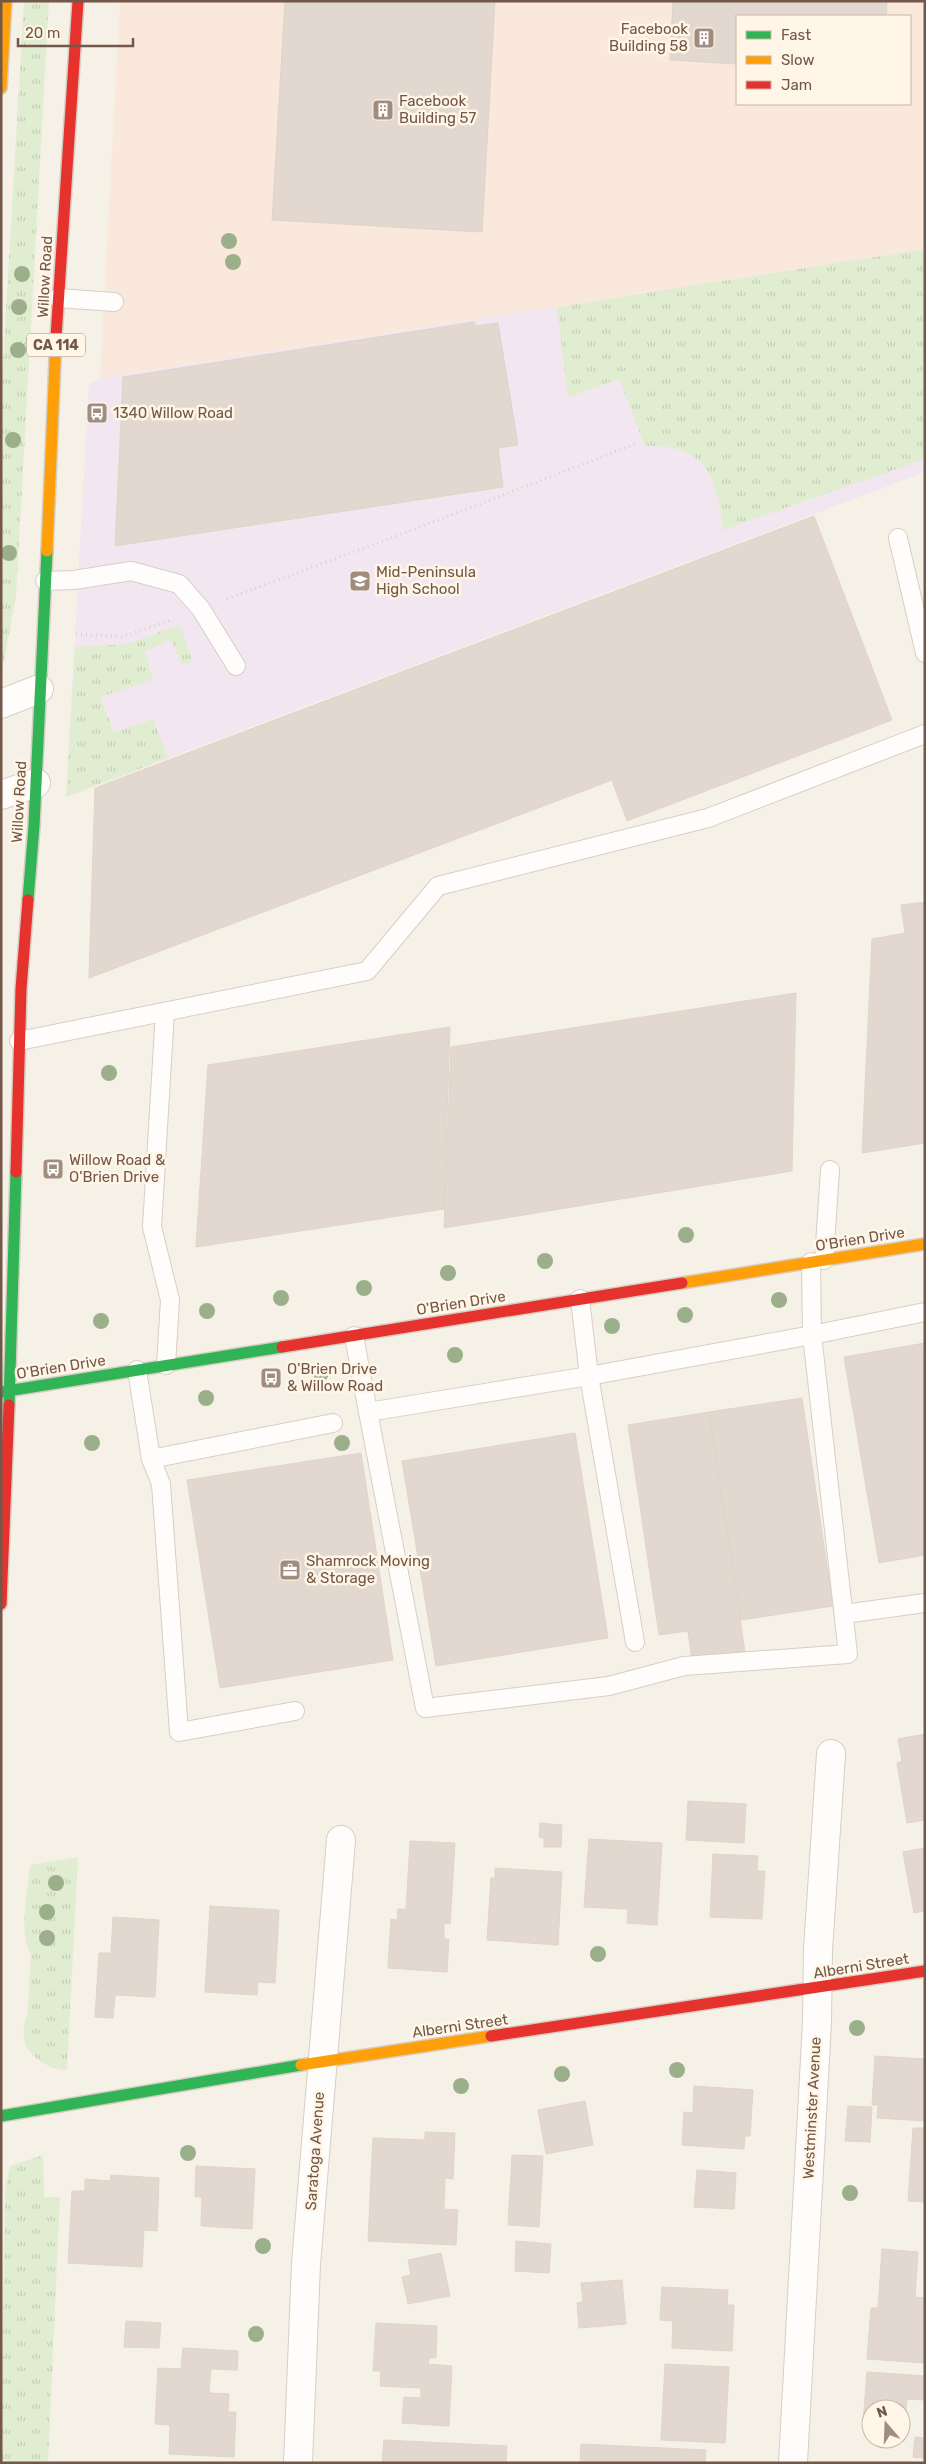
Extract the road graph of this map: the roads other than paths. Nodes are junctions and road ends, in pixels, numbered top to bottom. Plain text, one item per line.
1 (6, 1) edge
2 (78, 1) edge
3 (1, 88) edge
4 (58, 298) junction
5 (114, 302) dead end
6 (898, 538) dead end
7 (45, 581) junction
8 (925, 653) edge
9 (236, 666) dead end
10 (39, 689) junction
11 (1, 704) edge
12 (925, 734) edge
13 (36, 783) junction
14 (1, 795) edge
15 (165, 1012) junction
16 (19, 1041) junction
17 (830, 1170) dead end
18 (925, 1244) edge
19 (818, 1261) junction
20 (580, 1299) junction
21 (925, 1312) edge
22 (812, 1335) junction
23 (354, 1336) junction
24 (166, 1365) junction
25 (137, 1370) junction
26 (589, 1376) junction
27 (5, 1391) edge
28 (368, 1412) junction
29 (333, 1423) dead end
30 (151, 1459) junction
31 (925, 1603) edge
32 (1, 1604) edge
33 (844, 1614) junction
34 (635, 1642) dead end
35 (295, 1711) dead end
36 (831, 1754) dead end
37 (341, 1840) dead end
38 (925, 1971) edge
39 (816, 1989) junction
40 (321, 2062) junction
41 (1, 2116) edge
42 (298, 2463) edge
43 (793, 2463) edge

1 - 3 street
2 - 4 street, Willow Road / CA 114
4 - 5 lane
4 - 7 street, Willow Road / CA 114
6 - 8 lane
7 - 9 lane
7 - 10 street, Willow Road / CA 114
10 - 11 street
10 - 13 street, Willow Road / CA 114
12 - 15 lane
13 - 14 street
13 - 16 street, Willow Road / CA 114
15 - 16 lane
15 - 24 lane
16 - 27 street, Willow Road / CA 114
17 - 19 lane
18 - 19 street, O'Brien Drive
19 - 20 street, O'Brien Drive
19 - 22 lane
20 - 23 street, O'Brien Drive
20 - 26 lane
21 - 22 lane
22 - 26 lane
22 - 33 lane
23 - 24 street, O'Brien Drive
23 - 28 lane
24 - 25 street, O'Brien Drive
25 - 27 street, O'Brien Drive
25 - 30 lane
26 - 28 lane
26 - 34 lane
27 - 32 street, Willow Road / CA 114
28 - 33 lane
29 - 30 lane
30 - 35 lane
31 - 33 lane
36 - 39 street, Westminster Avenue
37 - 40 street, Saratoga Avenue
38 - 39 street, Alberni Street
39 - 40 street, Alberni Street
39 - 43 street, Westminster Avenue
40 - 41 street, Alberni Street
40 - 42 street, Saratoga Avenue

